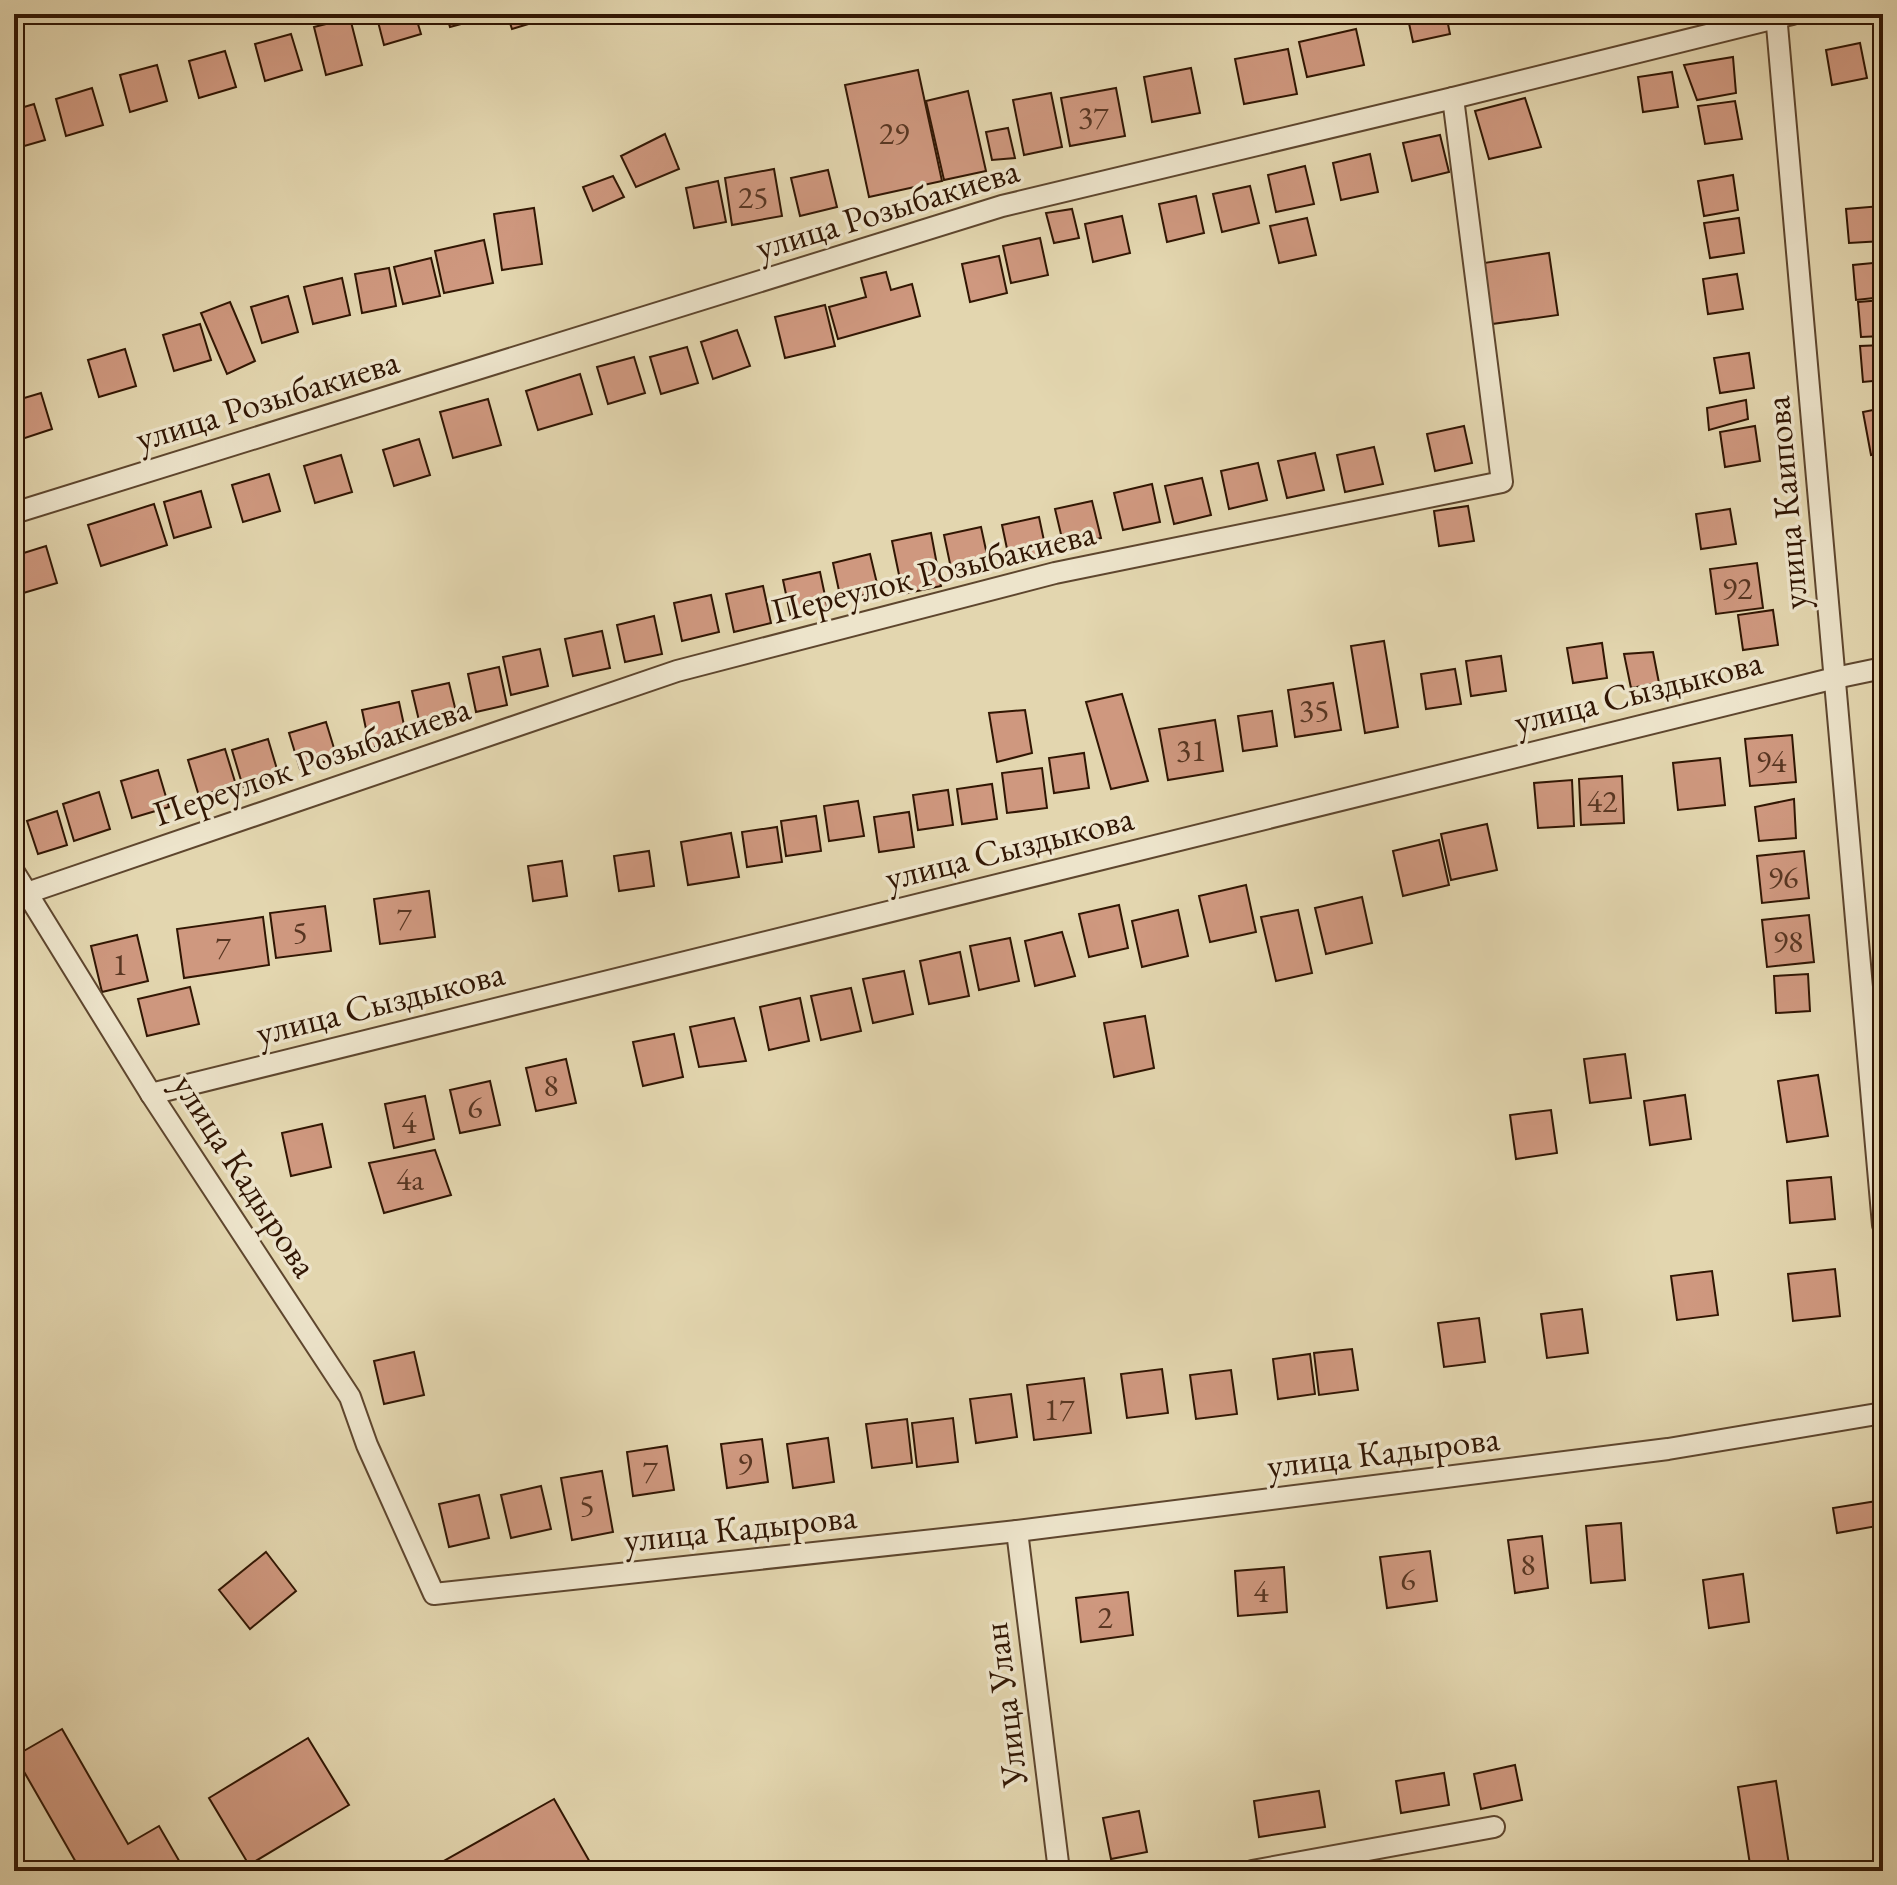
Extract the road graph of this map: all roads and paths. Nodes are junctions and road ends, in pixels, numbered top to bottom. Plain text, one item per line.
1 (1782, 15) edge
2 (1453, 98) junction
3 (14, 513) edge
4 (1883, 668) edge
5 (1835, 678) junction
6 (14, 872) edge
7 (27, 893) junction
8 (151, 1094) junction
9 (1883, 1225) edge
10 (1883, 1413) edge
11 (1017, 1531) junction
12 (1494, 1827) dead end
13 (1059, 1871) edge
14 (1252, 1871) edge

1 - 2 street, улица Розыбакиева
1 - 5 street, улица Каипова
2 - 3 street, улица Розыбакиева
2 - 7 street, Переулок Розыбакиева
4 - 5 street, улица Сыздыкова
5 - 8 street, улица Сыздыкова
5 - 9 street, улица Каипова
6 - 7 street, улица Кадырова
7 - 8 street, улица Кадырова
8 - 11 street, улица Кадырова
10 - 11 street, улица Кадырова
11 - 13 street, Улица Улан
12 - 14 street

